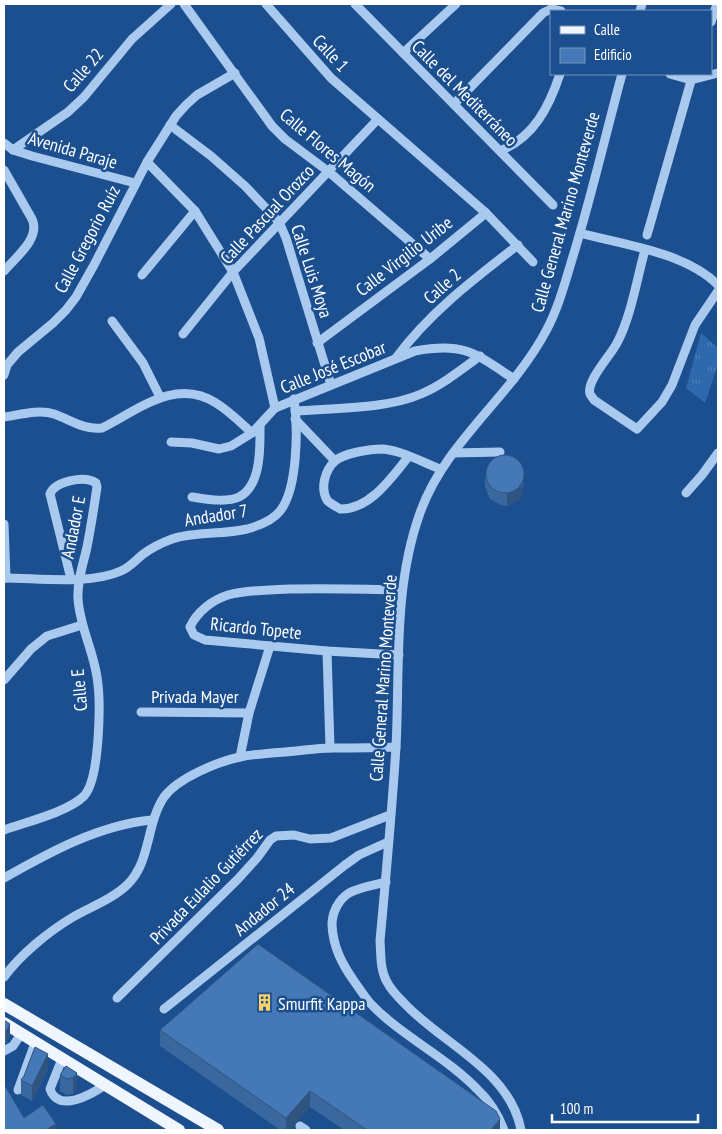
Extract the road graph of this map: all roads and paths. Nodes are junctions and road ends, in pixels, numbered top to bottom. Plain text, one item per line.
1 (171, 4) edge
2 (184, 4) edge
3 (266, 4) edge
4 (354, 4) edge
5 (456, 4) edge
6 (717, 4) edge
7 (556, 10) edge
8 (712, 19) edge
9 (403, 53) junction
10 (235, 73) junction
11 (560, 75) edge
12 (622, 75) edge
13 (677, 75) edge
14 (705, 75) edge
15 (692, 77) edge
16 (454, 104) junction
17 (378, 119) junction
18 (170, 125) junction
19 (4, 144) edge
20 (13, 150) junction
21 (500, 151) junction
22 (148, 162) junction
23 (4, 170) edge
24 (329, 172) junction
25 (136, 184) junction
26 (553, 204) dead end
27 (195, 211) junction
28 (486, 213) junction
29 (280, 222) junction
30 (580, 234) junction
31 (647, 235) dead end
32 (518, 245) junction
33 (645, 250) junction
34 (430, 258) junction
35 (534, 262) dead end
36 (4, 270) edge
37 (233, 272) junction
38 (142, 275) dead end
39 (718, 285) edge
40 (718, 291) edge
41 (112, 321) dead end
42 (183, 334) dead end
43 (317, 343) junction
44 (480, 356) junction
45 (395, 359) junction
46 (6, 365) edge
47 (4, 375) edge
48 (514, 378) junction
49 (331, 385) junction
50 (160, 397) junction
51 (294, 399) junction
52 (276, 408) junction
53 (295, 415) junction
54 (4, 417) edge
55 (260, 425) junction
56 (252, 433) junction
57 (171, 442) dead end
58 (500, 452) dead end
59 (453, 453) junction
60 (718, 453) edge
61 (409, 456) junction
62 (335, 460) junction
63 (440, 469) junction
64 (686, 493) dead end
65 (192, 497) dead end
66 (4, 524) edge
67 (5, 578) edge
68 (75, 579) junction
69 (402, 590) junction
70 (82, 625) junction
71 (270, 646) junction
72 (326, 651) junction
73 (399, 655) junction
74 (4, 680) edge
75 (141, 712) dead end
76 (250, 713) junction
77 (396, 747) junction
78 (330, 748) junction
79 (240, 757) junction
80 (390, 816) junction
81 (152, 820) junction
82 (4, 830) edge
83 (388, 842) junction
84 (4, 878) edge
85 (386, 882) junction
86 (4, 975) edge
87 (117, 998) dead end
88 (4, 1004) edge
89 (164, 1009) dead end
90 (4, 1023) edge
91 (21, 1034) junction
92 (33, 1049) junction
93 (4, 1051) edge
94 (40, 1059) edge
95 (49, 1063) edge
96 (60, 1064) junction
97 (105, 1086) junction
98 (18, 1090) dead end
99 (179, 1130) edge
100 (218, 1130) edge
101 (504, 1130) edge
102 (521, 1130) edge

1 - 20 street, Calle 22
2 - 10 street, Calle Flores Magón
3 - 17 street, Calle 1
4 - 9 street, Calle del Mediterráneo
5 - 9 street
6 - 8 street
7 - 16 street
9 - 16 street, Calle del Mediterráneo
10 - 18 street, Calle Gregorio Ruíz
10 - 24 street, Calle Flores Magón
11 - 21 street
12 - 30 street, Calle General Marino Monteverde
13 - 15 street
14 - 15 street
15 - 31 street
16 - 21 street, Calle del Mediterráneo
17 - 24 street, Calle Pascual Orozco
17 - 28 street, Calle 1
18 - 22 street, Calle Gregorio Ruíz
18 - 29 street, Calle Luis Moya
19 - 20 street, Avenida Paraje
20 - 25 street, Avenida Paraje
21 - 26 street, Calle del Mediterráneo
22 - 25 street, Calle Gregorio Ruíz
22 - 27 street
23 - 36 street
24 - 29 street, Calle Pascual Orozco
24 - 34 street, Calle Flores Magón
25 - 46 street, Calle Gregorio Ruíz
27 - 37 street
27 - 38 street
28 - 32 street, Calle 1
28 - 34 street, Calle Virgilio Uribe
29 - 37 street, Calle Pascual Orozco
29 - 43 street, Calle Luis Moya
30 - 33 street
30 - 48 street, Calle General Marino Monteverde
32 - 35 street, Calle 1
32 - 45 street, Calle 2
33 - 39 street
33 - 40 street
34 - 43 street, Calle Virgilio Uribe
37 - 42 street, Calle Pascual Orozco
37 - 52 street
41 - 50 street
43 - 49 street, Calle Luis Moya
44 - 45 street, Calle José Escobar
44 - 48 street, Calle José Escobar
44 - 53 street
45 - 49 street, Calle José Escobar
46 - 47 street, Calle Gregorio Ruíz
48 - 59 street, Calle General Marino Monteverde
49 - 51 street, Calle José Escobar
50 - 54 street
50 - 56 street
51 - 52 street, Calle José Escobar
51 - 53 street, Andador 7
52 - 55 street, Calle José Escobar
53 - 62 street
53 - 68 street, Andador 7
55 - 56 street, Calle José Escobar
55 - 65 street
56 - 57 street, Calle José Escobar
58 - 59 street
59 - 63 street, Calle General Marino Monteverde
60 - 64 street
61 - 62 street
61 - 62 street
61 - 63 street
63 - 69 street, Calle General Marino Monteverde
66 - 67 street
67 - 68 street, Andador 7
68 - 68 street, Andador E
68 - 70 street, Calle E
69 - 71 street, Ricardo Topete
69 - 73 street, Calle General Marino Monteverde
70 - 74 street
70 - 82 street, Calle E
71 - 72 street, Ricardo Topete
71 - 76 street
72 - 73 street, Ricardo Topete
72 - 78 street
73 - 77 street, Calle General Marino Monteverde
75 - 76 street, Privada Mayer
76 - 79 street
77 - 78 street
77 - 80 street, Calle General Marino Monteverde
78 - 79 street
79 - 81 street
80 - 83 street, Calle General Marino Monteverde
80 - 87 street, Privada Eulalio Gutiérrez
81 - 84 street
81 - 86 street
83 - 85 street, Calle General Marino Monteverde
83 - 89 street, Andador 24
85 - 101 street
85 - 102 street, Calle General Marino Monteverde
88 - 100 main road
90 - 91 main road
91 - 92 main road
91 - 93 street
92 - 94 street
92 - 96 main road
92 - 98 street
95 - 96 street
96 - 97 main road
96 - 97 street
97 - 99 main road

